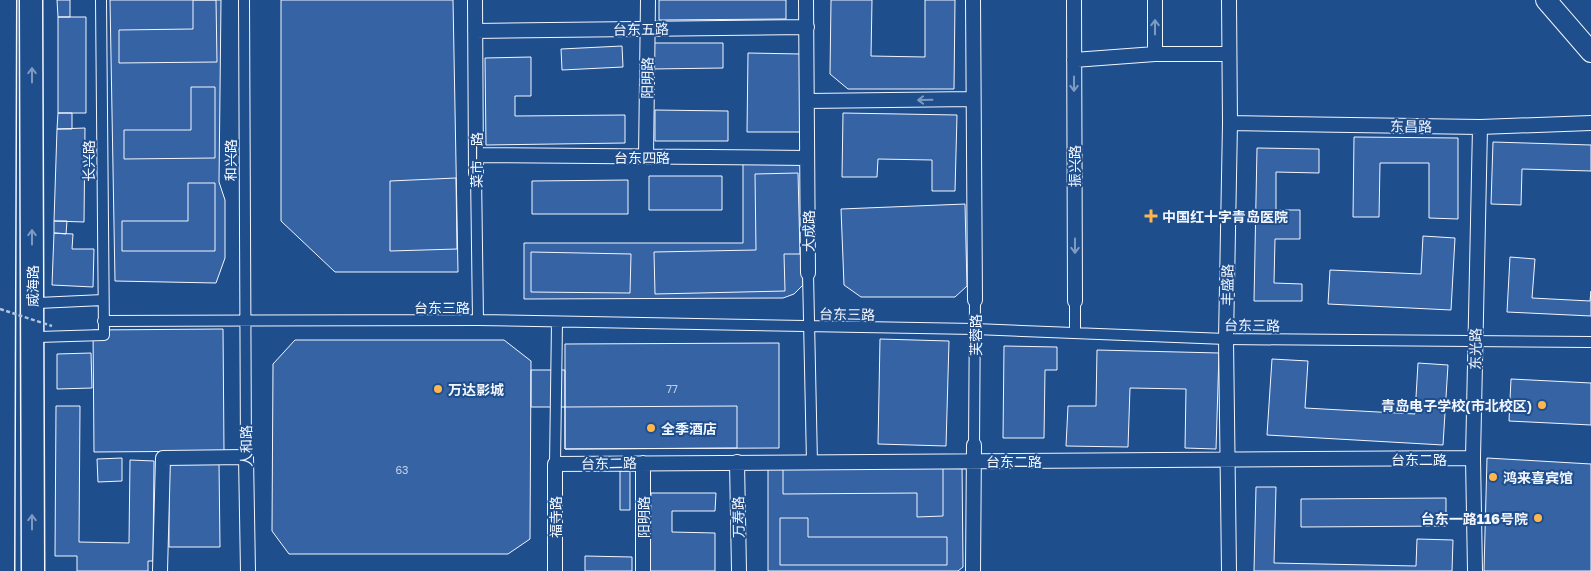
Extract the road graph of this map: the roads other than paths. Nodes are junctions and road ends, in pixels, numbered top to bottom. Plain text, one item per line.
1 (5, 0) edge
2 (31, 0) edge
3 (101, 0) edge
4 (244, 0) edge
5 (475, 0) edge
6 (648, 0) edge
7 (806, 0) edge
8 (972, 0) edge
9 (1074, 0) edge
10 (1155, 0) edge
11 (1229, 0) edge
12 (1546, 0) edge
13 (807, 27) junction
14 (648, 29) junction
15 (475, 31) junction
16 (3, 43) edge
17 (1591, 52) edge
18 (1155, 54) junction
19 (1229, 54) junction
20 (1074, 60) junction
21 (973, 99) junction
22 (807, 101) junction
23 (1591, 122) edge
24 (1230, 123) junction
25 (1480, 127) junction
26 (476, 155) junction
27 (646, 157) junction
28 (807, 158) junction
29 (2, 166) edge
30 (476, 173) joint
31 (808, 274) joint
32 (103, 300) junction
33 (975, 300) joint
34 (1075, 301) joint
35 (38, 303) dead end
36 (244, 320) junction
37 (478, 320) junction
38 (103, 321) junction
39 (557, 322) junction
40 (809, 327) junction
41 (975, 329) junction
42 (1075, 333) junction
43 (38, 337) dead end
44 (1226, 339) junction
45 (1475, 341) junction
46 (1591, 342) edge
47 (974, 445) joint
48 (1, 453) edge
49 (246, 457) junction
50 (1473, 458) junction
51 (1228, 460) junction
52 (974, 461) junction
53 (643, 462) junction
54 (736, 462) junction
55 (812, 462) junction
56 (555, 464) junction
57 (3, 571) edge
58 (33, 571) edge
59 (160, 571) edge
60 (248, 571) edge
61 (555, 571) edge
62 (643, 571) edge
63 (738, 571) edge
64 (974, 571) edge
65 (1229, 571) edge
66 (1475, 571) edge

1 - 16 main road, 威海路
58 -> 2 main road, 威海路
3 - 32 street, 长兴路
4 - 36 street, 和兴路
5 - 15 street, 菜市一路
6 - 14 street, 阳明路
7 - 13 street, 大成路
8 - 21 street, 芙蓉路
9 - 20 street, 振兴路
18 -> 10 street
11 - 19 street, 丰盛路
12 - 17 main road
13 - 14 street, 台东五路
13 - 22 street, 大成路
14 - 15 street, 台东五路
14 - 27 street, 阳明路
15 - 26 street, 菜市一路
16 - 29 main road, 威海路
18 - 19 street
18 - 20 street
19 - 24 street, 丰盛路
20 -> 34 street, 振兴路
21 -> 22 street
21 - 33 street, 芙蓉路
22 - 28 street, 大成路
23 - 25 street, 东昌路
24 - 25 street, 东昌路
24 - 44 street, 丰盛路
25 - 45 street, 东光路
26 - 27 street, 台东四路
26 - 30 street, 菜市一路
27 - 28 street, 台东四路
28 - 31 street, 大成路
29 - 48 main road, 威海路
30 - 37 street, 菜市一路
31 - 40 street, 大成路
32 - 35 street
32 - 38 street, 长兴路
33 - 41 street, 芙蓉路
34 - 42 street, 振兴路
36 - 37 street, 台东三路
36 - 38 street, 台东三路
36 - 49 street, 人和路
37 - 39 street, 台东三路
38 - 43 street
39 - 40 street, 台东三路
39 - 56 street
40 - 41 street, 台东三路
40 - 55 street, 大成路
41 - 42 street, 台东三路
41 - 47 street, 芙蓉路
42 - 44 street, 台东三路
44 - 45 street, 台东三路
44 - 51 street, 丰盛路
45 - 46 street, 台东三路
45 - 50 street, 东光路
47 - 52 street, 芙蓉路
48 - 57 main road, 威海路
49 - 59 street
49 - 60 street, 人和路
50 - 51 street, 台东二路
50 - 66 street, 东光路
51 - 52 street, 台东二路
51 - 65 street, 丰盛路
52 - 55 street, 台东二路
52 - 64 street, 芙蓉路
53 - 54 street, 台东二路
53 - 56 street, 台东二路
53 - 62 street, 阳明路
54 - 55 street, 台东二路
54 - 63 street, 万寿路
56 - 61 street, 福寺路

